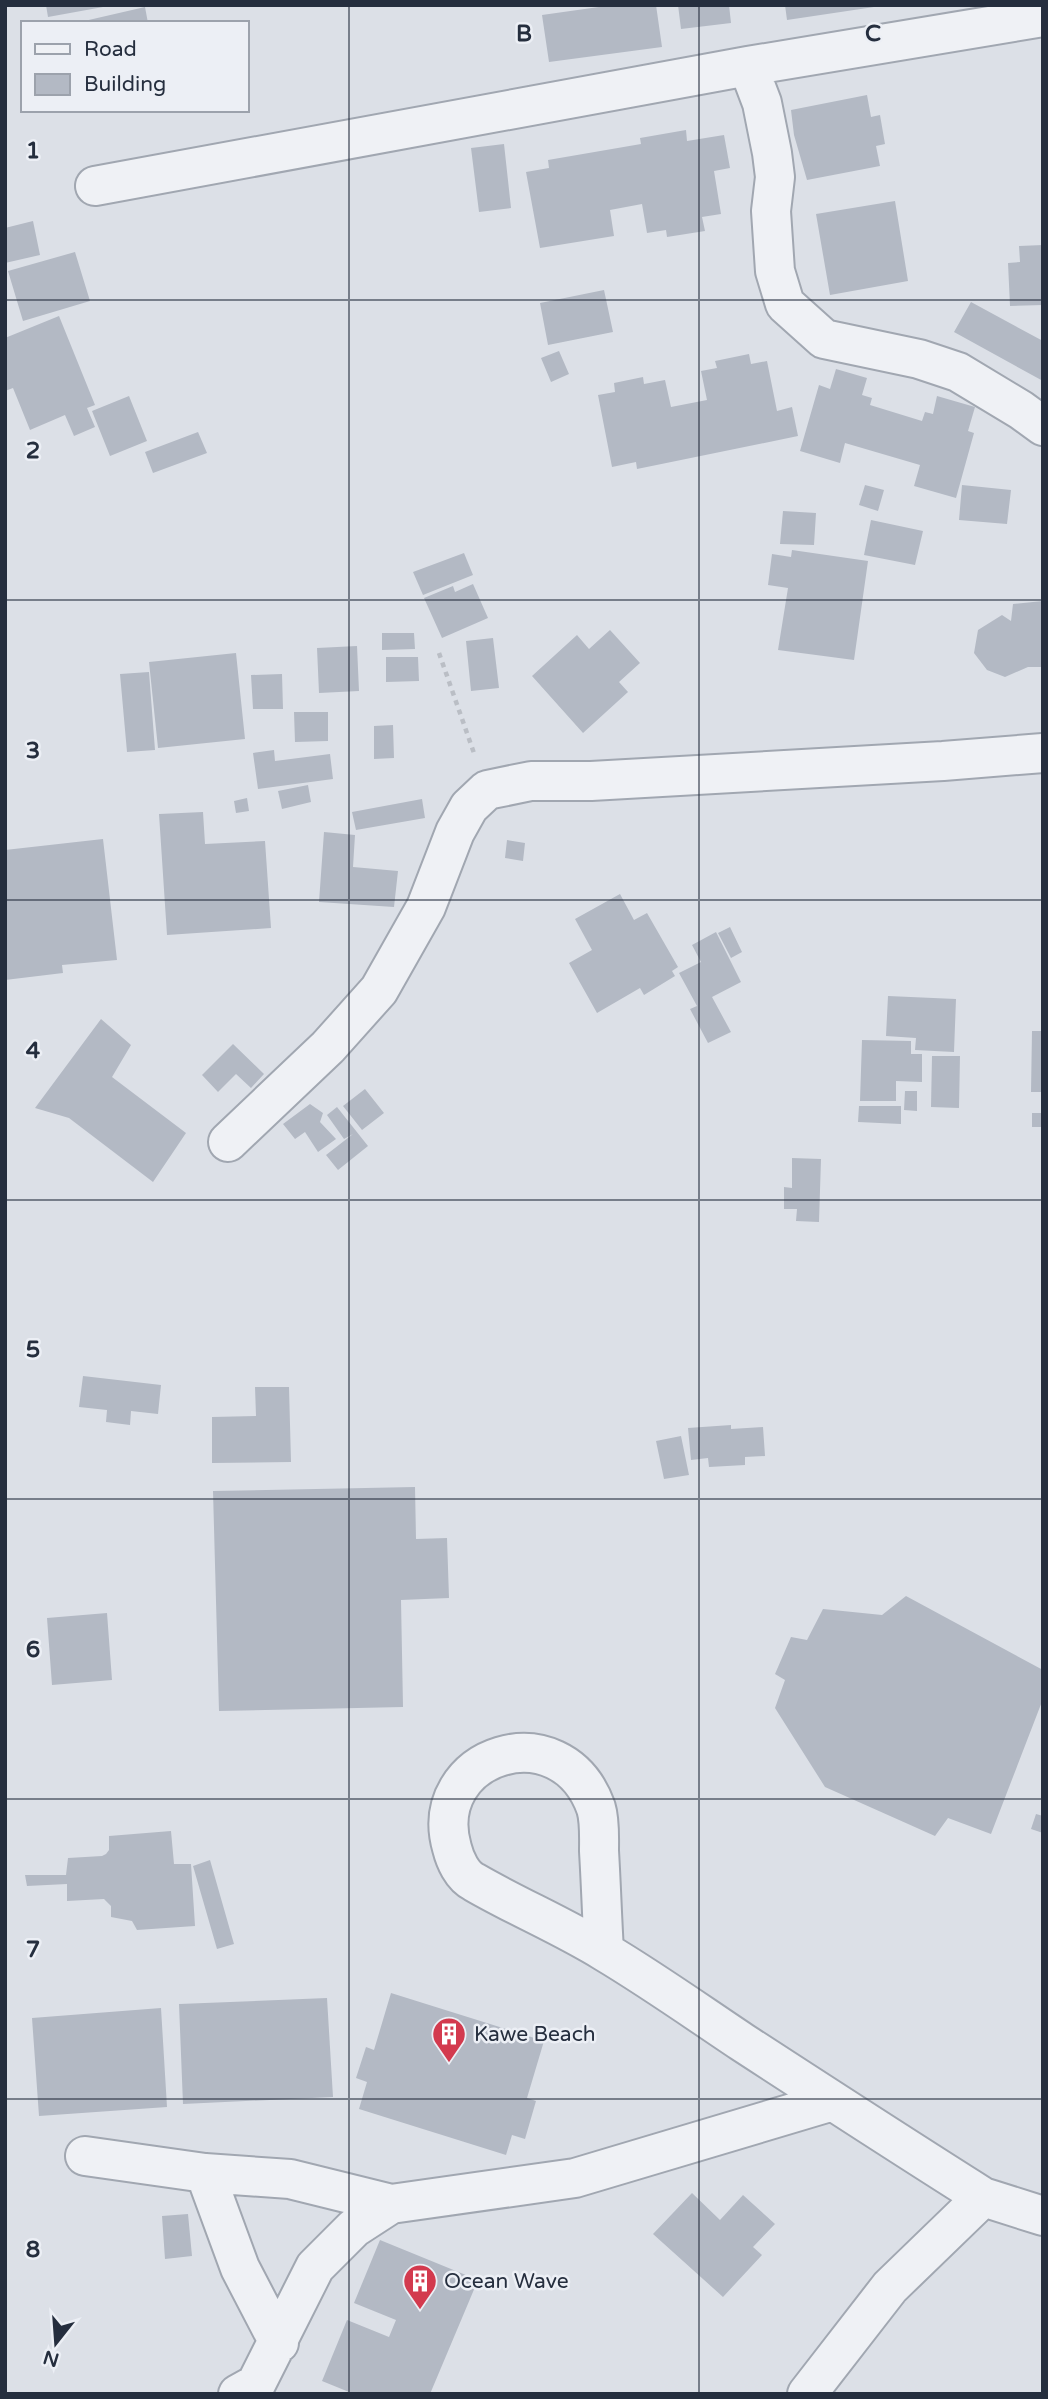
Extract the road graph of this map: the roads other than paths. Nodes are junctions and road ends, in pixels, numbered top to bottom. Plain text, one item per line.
1 (1043, 17) edge
2 (748, 66) junction
3 (95, 186) dead end
4 (1043, 426) edge
5 (1043, 753) edge
6 (228, 1142) dead end
7 (604, 1951) junction
8 (833, 2101) junction
9 (85, 2157) dead end
10 (205, 2173) junction
11 (983, 2197) junction
12 (391, 2204) junction
13 (1043, 2216) edge
14 (279, 2343) junction
15 (238, 2394) edge
16 (807, 2394) edge

1 - 2 street
2 - 3 street
2 - 4 street
5 - 6 street
7 - 7 street
7 - 8 street
8 - 11 street
8 - 12 street
9 - 10 street
10 - 12 street
10 - 14 street
11 - 13 street
11 - 16 street
12 - 14 street
14 - 15 street

